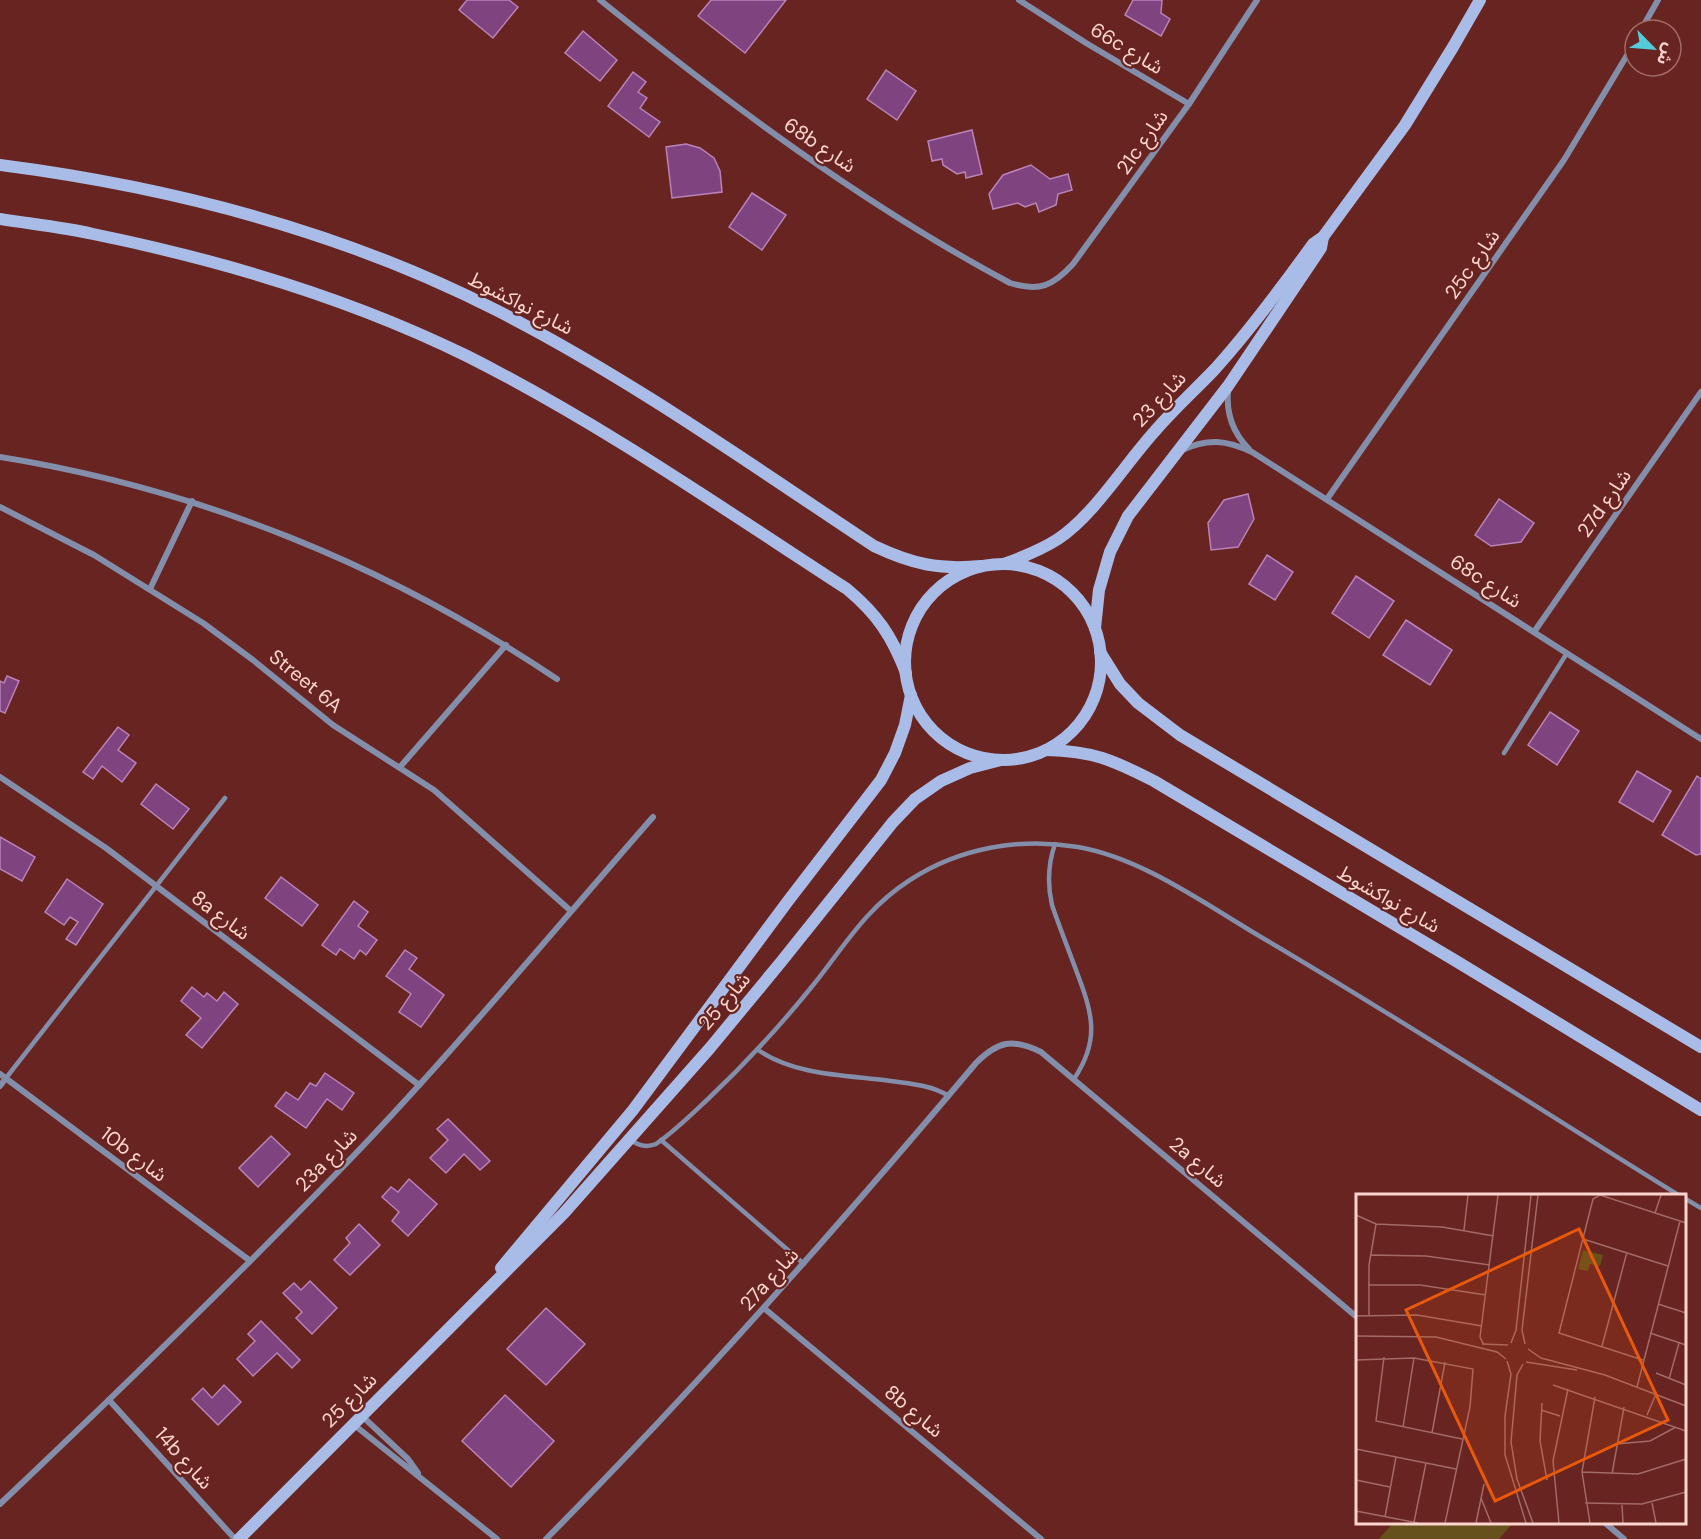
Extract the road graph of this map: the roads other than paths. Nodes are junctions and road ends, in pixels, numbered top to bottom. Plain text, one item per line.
1 (600, 0) edge
2 (1019, 0) edge
3 (1257, 0) edge
4 (1480, 0) edge
5 (1658, 0) edge
6 (1648, 18) edge
7 (1623, 62) edge
8 (1189, 104) junction
9 (0, 165) edge
10 (0, 219) edge
11 (1323, 237) junction
12 (1039, 287) joint
13 (1228, 386) junction
14 (1701, 392) edge
15 (1252, 452) junction
16 (1176, 453) junction
17 (0, 456) edge
18 (1327, 499) junction
19 (192, 501) junction
20 (0, 507) edge
21 (1004, 564) junction
22 (981, 566) junction
23 (150, 589) junction
24 (1095, 630) junction
25 (1534, 632) junction
26 (506, 645) junction
27 (1100, 652) junction
28 (1567, 652) junction
29 (906, 673) junction
30 (557, 679) dead end
31 (910, 695) junction
32 (1701, 739) edge
33 (1046, 750) junction
34 (1504, 753) dead end
35 (1001, 760) junction
36 (400, 766) junction
37 (0, 777) edge
38 (225, 798) dead end
39 (653, 817) dead end
40 (1055, 844) junction
41 (155, 887) junction
42 (571, 911) junction
43 (1013, 1042) joint
44 (1701, 1047) edge
45 (758, 1050) junction
46 (3, 1076) edge
47 (1074, 1079) junction
48 (418, 1085) junction
49 (0, 1086) edge
50 (949, 1096) junction
51 (1701, 1110) edge
52 (630, 1139) junction
53 (661, 1140) junction
54 (1677, 1194) edge
55 (1686, 1199) edge
56 (1701, 1208) edge
57 (249, 1260) junction
58 (804, 1264) junction
59 (487, 1288) junction
60 (765, 1308) junction
61 (1356, 1316) edge
62 (109, 1400) junction
63 (357, 1420) junction
64 (420, 1476) junction
65 (0, 1504) edge
66 (1606, 1524) edge
67 (1620, 1538) edge
68 (237, 1539) edge
69 (497, 1539) edge
70 (546, 1539) edge
71 (1041, 1539) edge

1 - 12 street, 68b شارع
2 - 8 street, 66c شارع
3 - 8 street, 21c شارع
4 - 11 street, شارع 23
5 - 6 street
7 - 18 street, 25c شارع
8 - 12 street, 21c شارع
9 - 22 street, شارع نواكشوط
10 - 29 street
11 - 13 street, شارع 23
11 - 21 street, شارع 23
13 - 15 street, 68c شارع
13 - 16 street, شارع 23
14 - 25 street, 27d شارع
15 - 16 street, 68c شارع
15 - 18 street, 68c شارع
16 - 24 street, شارع 23
17 - 19 street
18 - 25 street, 68c شارع
19 - 23 street
19 - 26 street
20 - 23 street, Street 6A
21 - 22 street
21 - 24 street
22 - 29 street
23 - 36 street, Street 6A
24 - 27 street
25 - 28 street, 68c شارع
26 - 30 street
26 - 36 street
27 - 33 street
27 - 44 street, شارع نواكشوط
28 - 32 street, 68c شارع
28 - 34 lane
29 - 31 street
31 - 35 street
31 - 59 street, شارع 25
33 - 35 street
33 - 51 street, شارع نواكشوط
35 - 52 street, شارع 25
36 - 42 street, Street 6A
37 - 41 street, 8a شارع
38 - 41 lane
39 - 42 street, 23a شارع
40 - 45 lane
40 - 47 lane
40 - 54 lane
41 - 46 lane
41 - 48 street, 8a شارع
42 - 48 street, 23a شارع
43 - 47 street, 2a شارع
43 - 50 street, 27a شارع
45 - 50 lane
45 - 53 lane
46 - 49 street
46 - 57 street, 10b شارع
47 - 61 street, 2a شارع
48 - 57 street, 23a شارع
50 - 58 street, 27a شارع
52 - 53 lane
52 - 59 street, شارع 25
53 - 58 lane
55 - 56 lane
57 - 62 street, 23a شارع
58 - 60 street, 27a شارع
59 - 63 street, شارع 25
60 - 70 street, 27a شارع
60 - 71 street, 8b شارع
62 - 65 street, 23a شارع
62 - 68 street, 14b شارع
63 - 64 street
63 - 64 street
63 - 68 street, شارع 25
64 - 69 street
66 - 67 street

